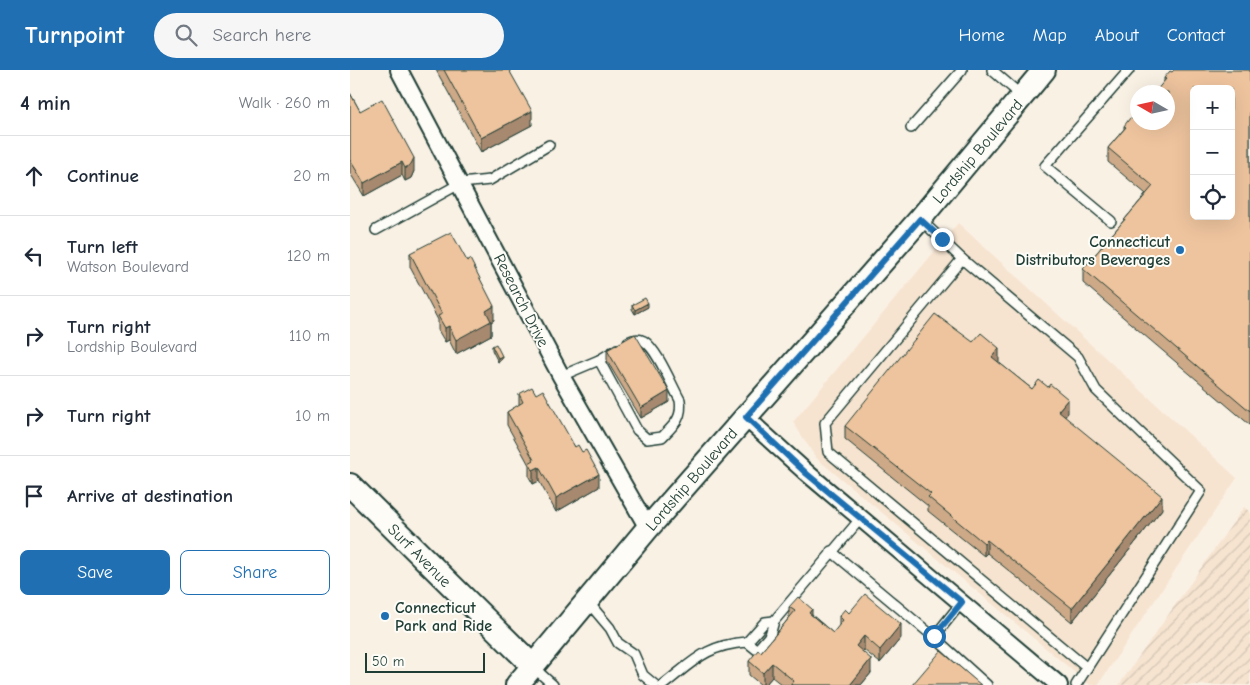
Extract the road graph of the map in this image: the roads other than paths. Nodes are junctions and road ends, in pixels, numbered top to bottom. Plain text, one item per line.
1 (399, 70) edge
2 (962, 70) edge
3 (992, 70) edge
4 (1044, 70) edge
5 (1129, 70) edge
6 (1022, 96) junction
7 (911, 128) dead end
8 (549, 145) dead end
9 (461, 183) junction
10 (920, 219) junction
11 (1111, 221) dead end
12 (376, 230) dead end
13 (962, 259) junction
14 (599, 360) junction
15 (561, 376) junction
16 (746, 417) junction
17 (350, 485) edge
18 (861, 518) junction
19 (648, 528) junction
20 (831, 551) junction
21 (588, 602) junction
22 (962, 602) junction
23 (934, 636) junction
24 (533, 666) junction
25 (1087, 668) junction
26 (516, 685) edge
27 (553, 685) edge
28 (655, 685) edge
29 (663, 685) edge
30 (987, 685) edge
31 (1059, 685) edge
32 (1076, 685) edge

1 - 9 street, Research Drive
2 - 7 lane
3 - 6 lane
4 - 6 main road, Lordship Boulevard
5 - 11 lane
6 - 10 main road, Lordship Boulevard
8 - 9 lane
9 - 12 lane
9 - 15 street, Research Drive
10 - 13 lane
10 - 16 main road, Lordship Boulevard
13 - 25 lane
13 - 25 lane
14 - 14 lane
14 - 15 lane
15 - 19 street, Research Drive
16 - 18 street
16 - 19 main road, Lordship Boulevard
17 - 24 main road, Surf Avenue
18 - 20 lane
18 - 22 street
19 - 21 main road, Lordship Boulevard
20 - 23 lane
20 - 29 lane
21 - 24 main road, Lordship Boulevard
21 - 28 lane
22 - 23 lane
22 - 31 street
23 - 30 lane
24 - 26 main road, Lordship Boulevard
24 - 27 lane
25 - 32 lane

